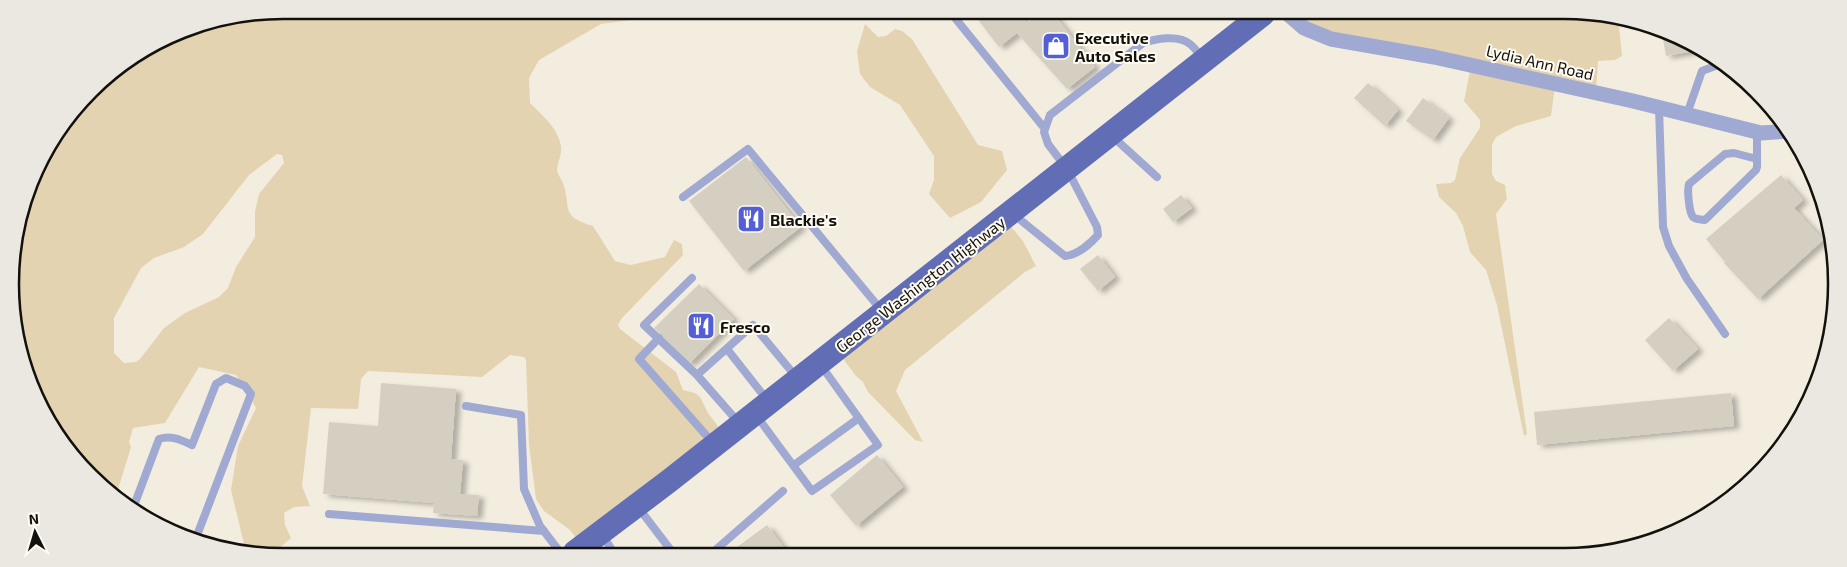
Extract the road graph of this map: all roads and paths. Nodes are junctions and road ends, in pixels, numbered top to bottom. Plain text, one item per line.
1 (956, 19) edge
2 (1257, 19) edge
3 (1294, 19) edge
4 (1204, 60) junction
5 (1715, 66) edge
6 (1659, 108) junction
7 (1687, 114) junction
8 (1045, 129) junction
9 (1781, 131) edge
10 (1757, 132) junction
11 (1111, 134) junction
12 (1757, 159) junction
13 (1067, 168) junction
14 (1157, 177) dead end
15 (683, 197) dead end
16 (1011, 212) junction
17 (692, 278) dead end
18 (883, 313) junction
19 (1725, 334) dead end
20 (659, 338) junction
21 (727, 349) junction
22 (819, 363) junction
23 (697, 375) junction
24 (798, 379) junction
25 (466, 406) dead end
26 (755, 414) junction
27 (859, 418) junction
28 (715, 445) junction
29 (794, 465) junction
30 (783, 491) dead end
31 (135, 503) edge
32 (637, 505) junction
33 (329, 514) dead end
34 (544, 531) junction
35 (601, 533) junction
36 (198, 534) edge
37 (557, 548) edge
38 (580, 548) edge
39 (611, 548) edge
40 (669, 548) edge
41 (718, 548) edge

1 - 8 lane
2 - 4 main road, George Washington Highway
3 - 6 street, Lydia Ann Road
4 - 8 lane
4 - 11 main road, George Washington Highway
5 - 7 lane
6 - 7 street, Lydia Ann Road
6 - 19 lane
7 - 10 street, Lydia Ann Road
8 - 13 lane
9 - 10 street, Lydia Ann Road
10 - 12 lane
11 - 13 main road, George Washington Highway
11 - 14 lane
12 - 12 lane
13 - 16 main road, George Washington Highway
13 - 16 lane
15 - 18 lane
16 - 18 main road, George Washington Highway
17 - 20 lane
18 - 22 main road, George Washington Highway
20 - 23 lane
20 - 28 lane
21 - 23 lane
21 - 24 lane
21 - 26 lane
22 - 24 main road, George Washington Highway
22 - 27 lane
23 - 26 lane
24 - 26 main road, George Washington Highway
25 - 34 lane
26 - 28 main road, George Washington Highway
26 - 29 lane
27 - 29 lane
27 - 29 lane
28 - 32 main road, George Washington Highway
30 - 41 lane
31 - 36 lane
32 - 35 main road, George Washington Highway
32 - 40 lane
33 - 34 lane
34 - 37 lane
35 - 38 main road, George Washington Highway
35 - 39 lane

